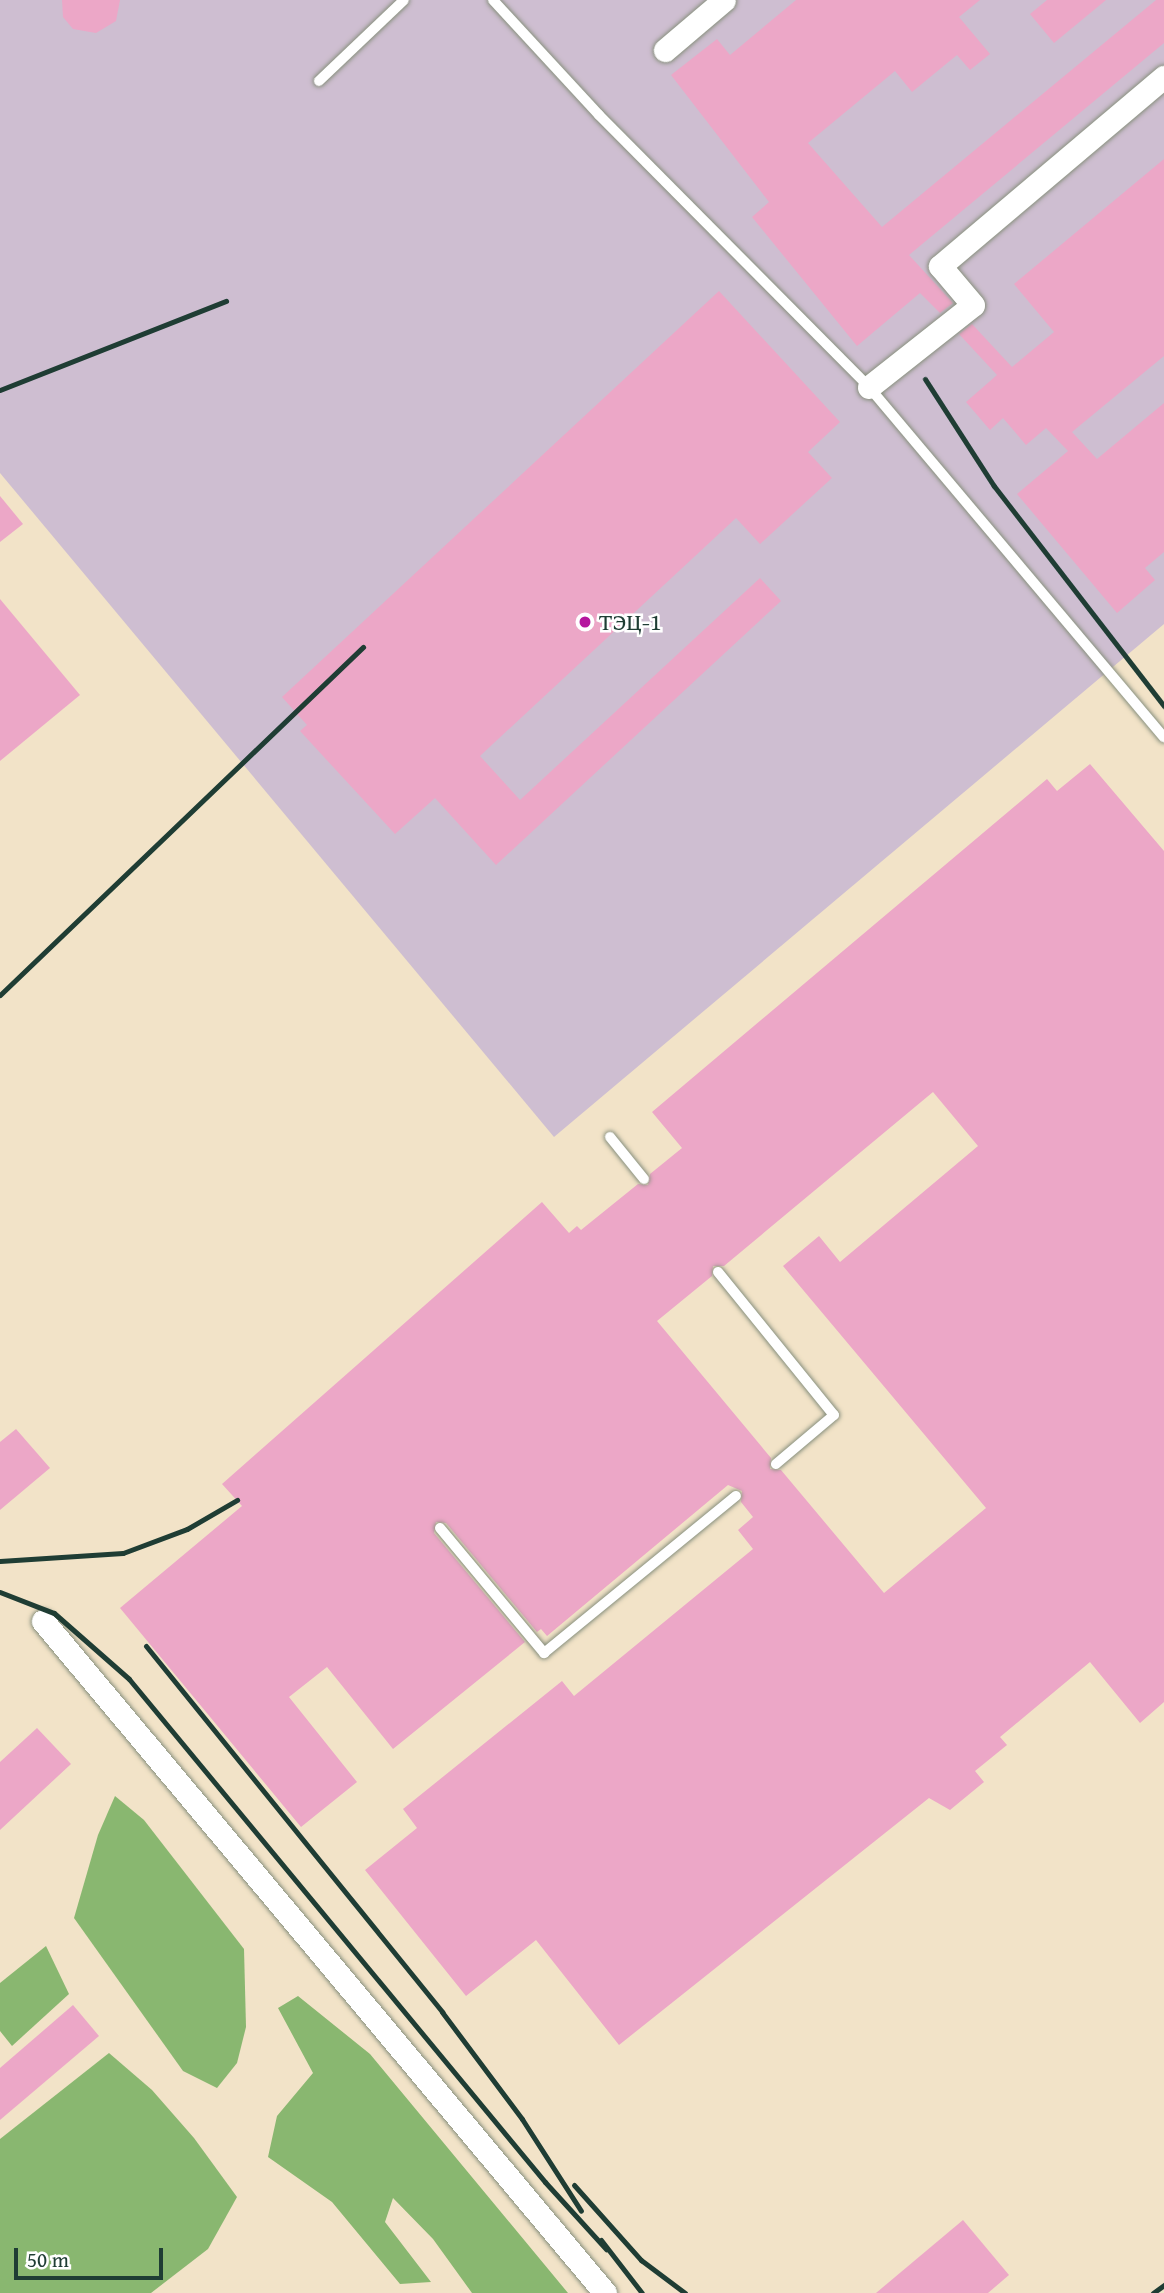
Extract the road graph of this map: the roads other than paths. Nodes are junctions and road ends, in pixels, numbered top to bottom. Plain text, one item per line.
1 (404, 0) edge
2 (493, 0) edge
3 (724, 0) edge
4 (665, 50) dead end
5 (1164, 78) edge
6 (319, 81) dead end
7 (869, 387) junction
8 (1164, 737) edge
9 (610, 1137) dead end
10 (644, 1179) dead end
11 (718, 1272) dead end
12 (776, 1464) dead end
13 (736, 1496) dead end
14 (440, 1528) dead end
15 (43, 1621) dead end
16 (605, 2293) edge

1 - 6 lane
2 - 7 lane
3 - 4 street
5 - 7 street
7 - 8 lane
9 - 10 lane
11 - 12 lane
13 - 14 lane
15 - 16 street

